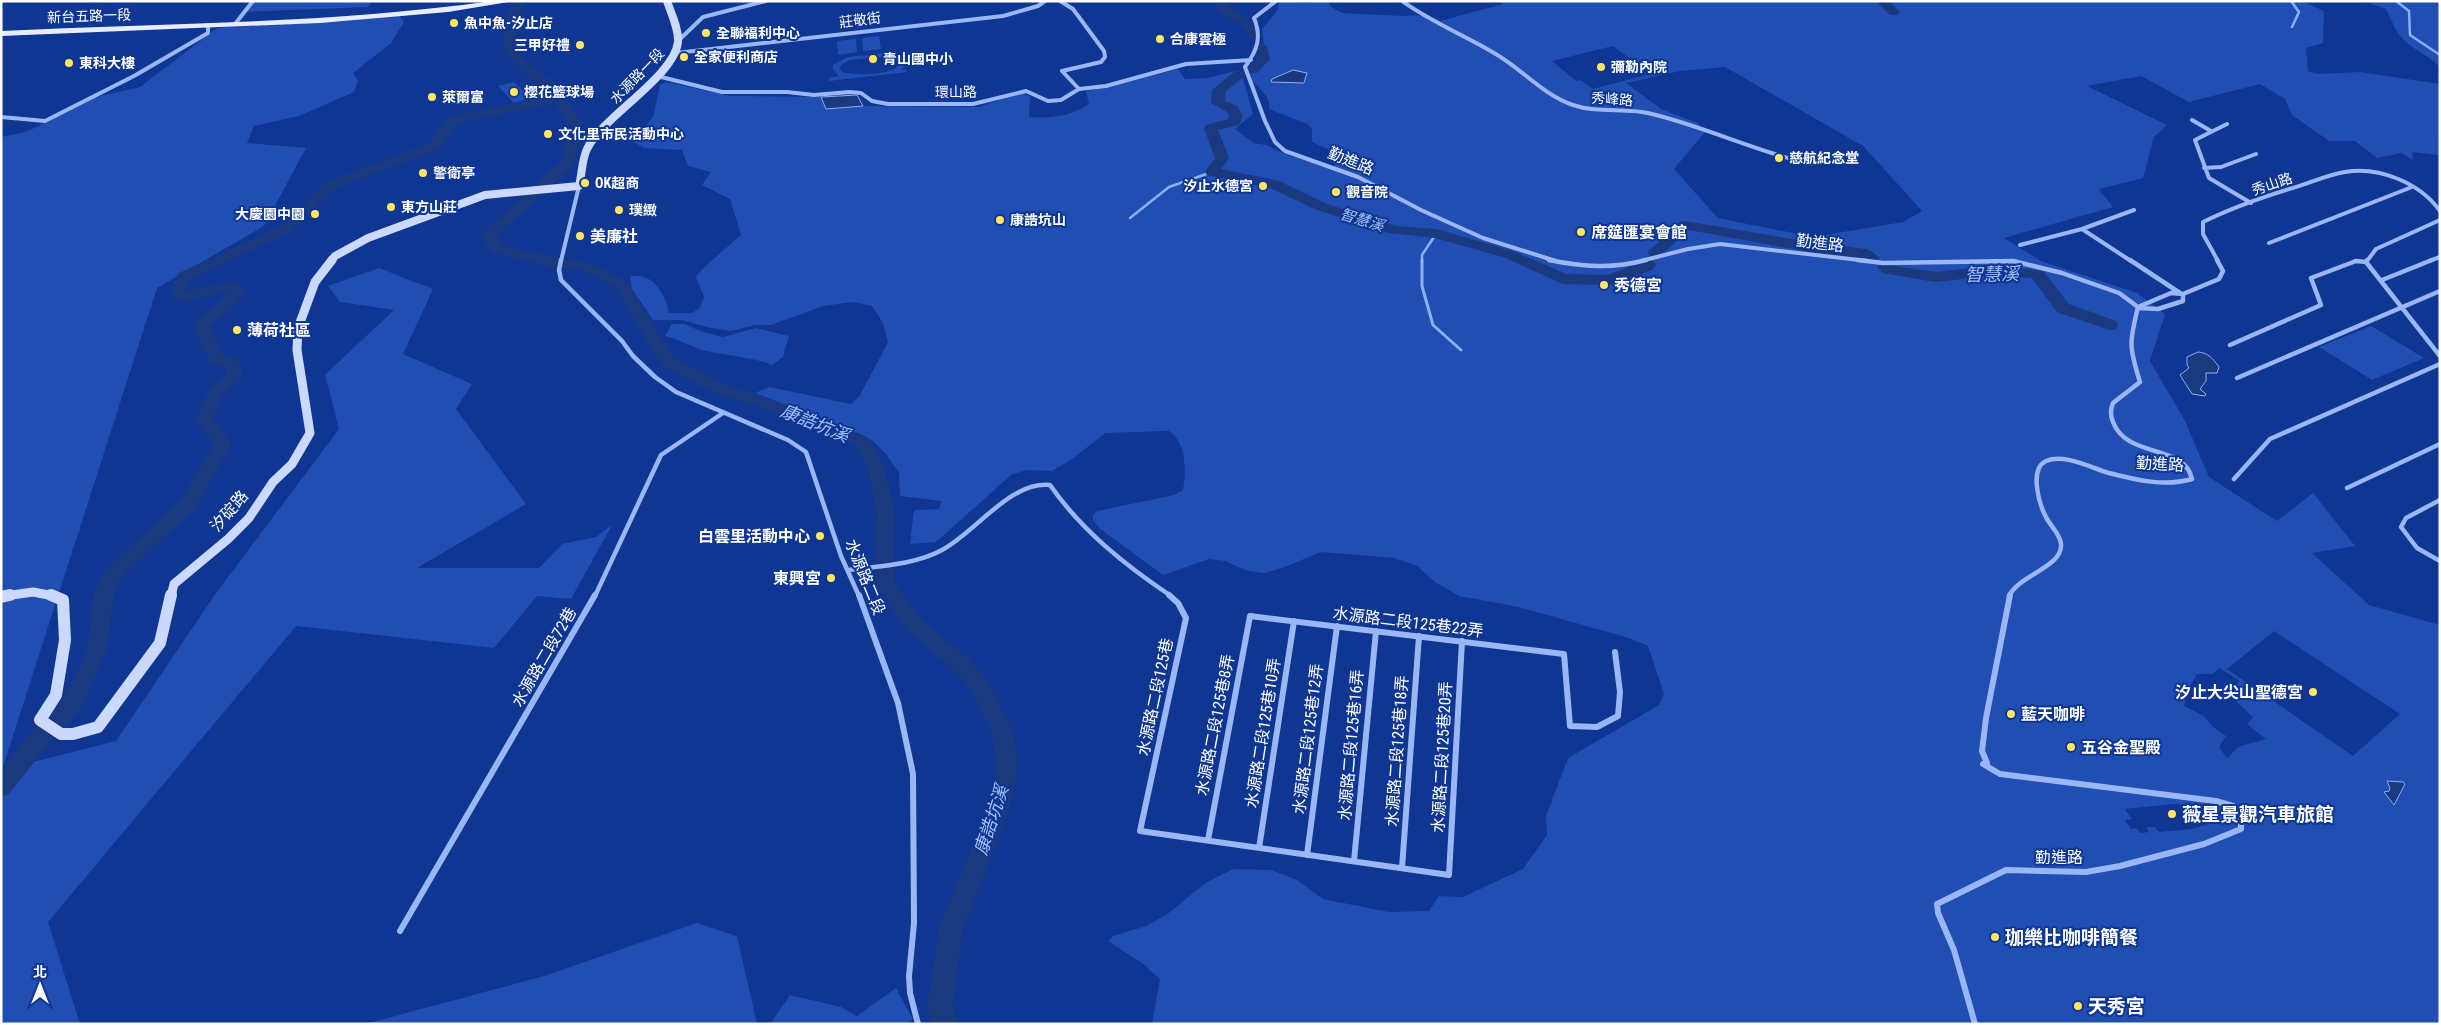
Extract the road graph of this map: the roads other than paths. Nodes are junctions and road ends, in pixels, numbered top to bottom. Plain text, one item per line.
1 (251, 1) edge
2 (468, 1) edge
3 (511, 1) edge
4 (667, 1) edge
5 (766, 1) edge
6 (1045, 1) edge
7 (1060, 1) edge
8 (1276, 1) edge
9 (1402, 1) edge
10 (479, 4) edge
11 (240, 18) junction
12 (215, 19) junction
13 (208, 25) junction
14 (1, 28) edge
15 (1, 34) edge
16 (678, 41) junction
17 (676, 53) junction
18 (1251, 60) junction
19 (657, 76) junction
20 (1079, 89) junction
21 (1, 117) edge
22 (2192, 120) dead end
23 (2227, 124) dead end
24 (2211, 131) junction
25 (2256, 154) dead end
26 (1811, 164) dead end
27 (2204, 168) junction
28 (579, 186) junction
29 (2412, 187) junction
30 (2251, 203) junction
31 (2134, 210) dead end
32 (2440, 211) edge
33 (2440, 220) edge
34 (2082, 229) junction
35 (2269, 243) dead end
36 (2020, 245) dead end
37 (2440, 257) edge
38 (2366, 262) junction
39 (2382, 280) junction
40 (2440, 291) edge
41 (2183, 294) junction
42 (2402, 306) junction
43 (2138, 308) junction
44 (2230, 344) dead end
45 (2440, 356) edge
46 (2440, 364) edge
47 (2237, 378) dead end
48 (723, 413) junction
49 (2440, 444) edge
50 (2234, 479) dead end
51 (2347, 488) dead end
52 (2440, 500) edge
53 (2440, 561) edge
54 (849, 570) junction
55 (1, 597) edge
56 (1250, 616) joint
57 (1294, 621) junction
58 (1337, 626) junction
59 (1376, 631) junction
60 (1419, 636) junction
61 (1462, 641) junction
62 (1615, 652) dead end
63 (1208, 840) junction
64 (1259, 848) junction
65 (1307, 855) junction
66 (1354, 861) junction
67 (1402, 868) junction
68 (1448, 874) joint
69 (400, 931) dead end
70 (918, 1024) edge
71 (1975, 1024) edge

1 - 11 street
2 - 11 main road, 新台五路一段
3 - 10 main road, 新台五路一段
4 - 16 street
5 - 16 street, 水源路一段
6 - 17 street, 莊敬街
7 - 20 street
8 - 18 street, 勤進路
9 - 26 street, 秀峰路
10 - 11 main road, 新台五路一段
11 - 12 main road, 新台五路一段
11 - 13 main road, 新台五路一段
12 - 13 main road
12 - 14 main road, 新台五路一段
13 - 15 main road, 新台五路一段
13 - 21 street
16 - 17 street, 水源路一段
17 - 19 street, 水源路一段
18 - 20 street, 環山路
18 - 43 street, 勤進路
19 - 20 street, 環山路
19 - 28 street, 水源路一段
22 - 24 street
23 - 24 street
24 - 27 street
25 - 27 street
27 - 30 street
28 - 48 street, 水源路二段
28 - 55 street, 汐碇路
29 - 30 street, 秀山路
29 - 32 street, 秀山路
29 - 35 street
30 - 41 street, 秀山路
31 - 34 street
33 - 38 street
34 - 36 street
34 - 41 street
37 - 39 street
38 - 39 street
38 - 44 street
39 - 42 street
40 - 42 street
41 - 43 street, 秀山路
41 - 43 street, 秀山路
42 - 45 street
42 - 47 street
43 - 71 street, 勤進路
46 - 50 street
48 - 54 street, 水源路二段
48 - 69 street, 水源路二段72巷
49 - 51 street
52 - 53 street
54 - 63 street, 水源路二段125巷
54 - 70 street, 水源路二段
56 - 57 street, 水源路二段125巷22弄
56 - 63 street, 水源路二段125巷8弄
57 - 58 street, 水源路二段125巷22弄
57 - 64 street, 水源路二段125巷10弄
58 - 59 street, 水源路二段125巷22弄
58 - 65 street, 水源路二段125巷12弄
59 - 60 street, 水源路二段125巷22弄
59 - 66 street, 水源路二段125巷16弄
60 - 61 street, 水源路二段125巷22弄
60 - 67 street, 水源路二段125巷18弄
61 - 62 street, 水源路二段125巷22弄
61 - 68 street, 水源路二段125巷20弄
63 - 64 street, 水源路二段125巷
64 - 65 street, 水源路二段125巷
65 - 66 street, 水源路二段125巷
66 - 67 street, 水源路二段125巷
67 - 68 street, 水源路二段125巷

